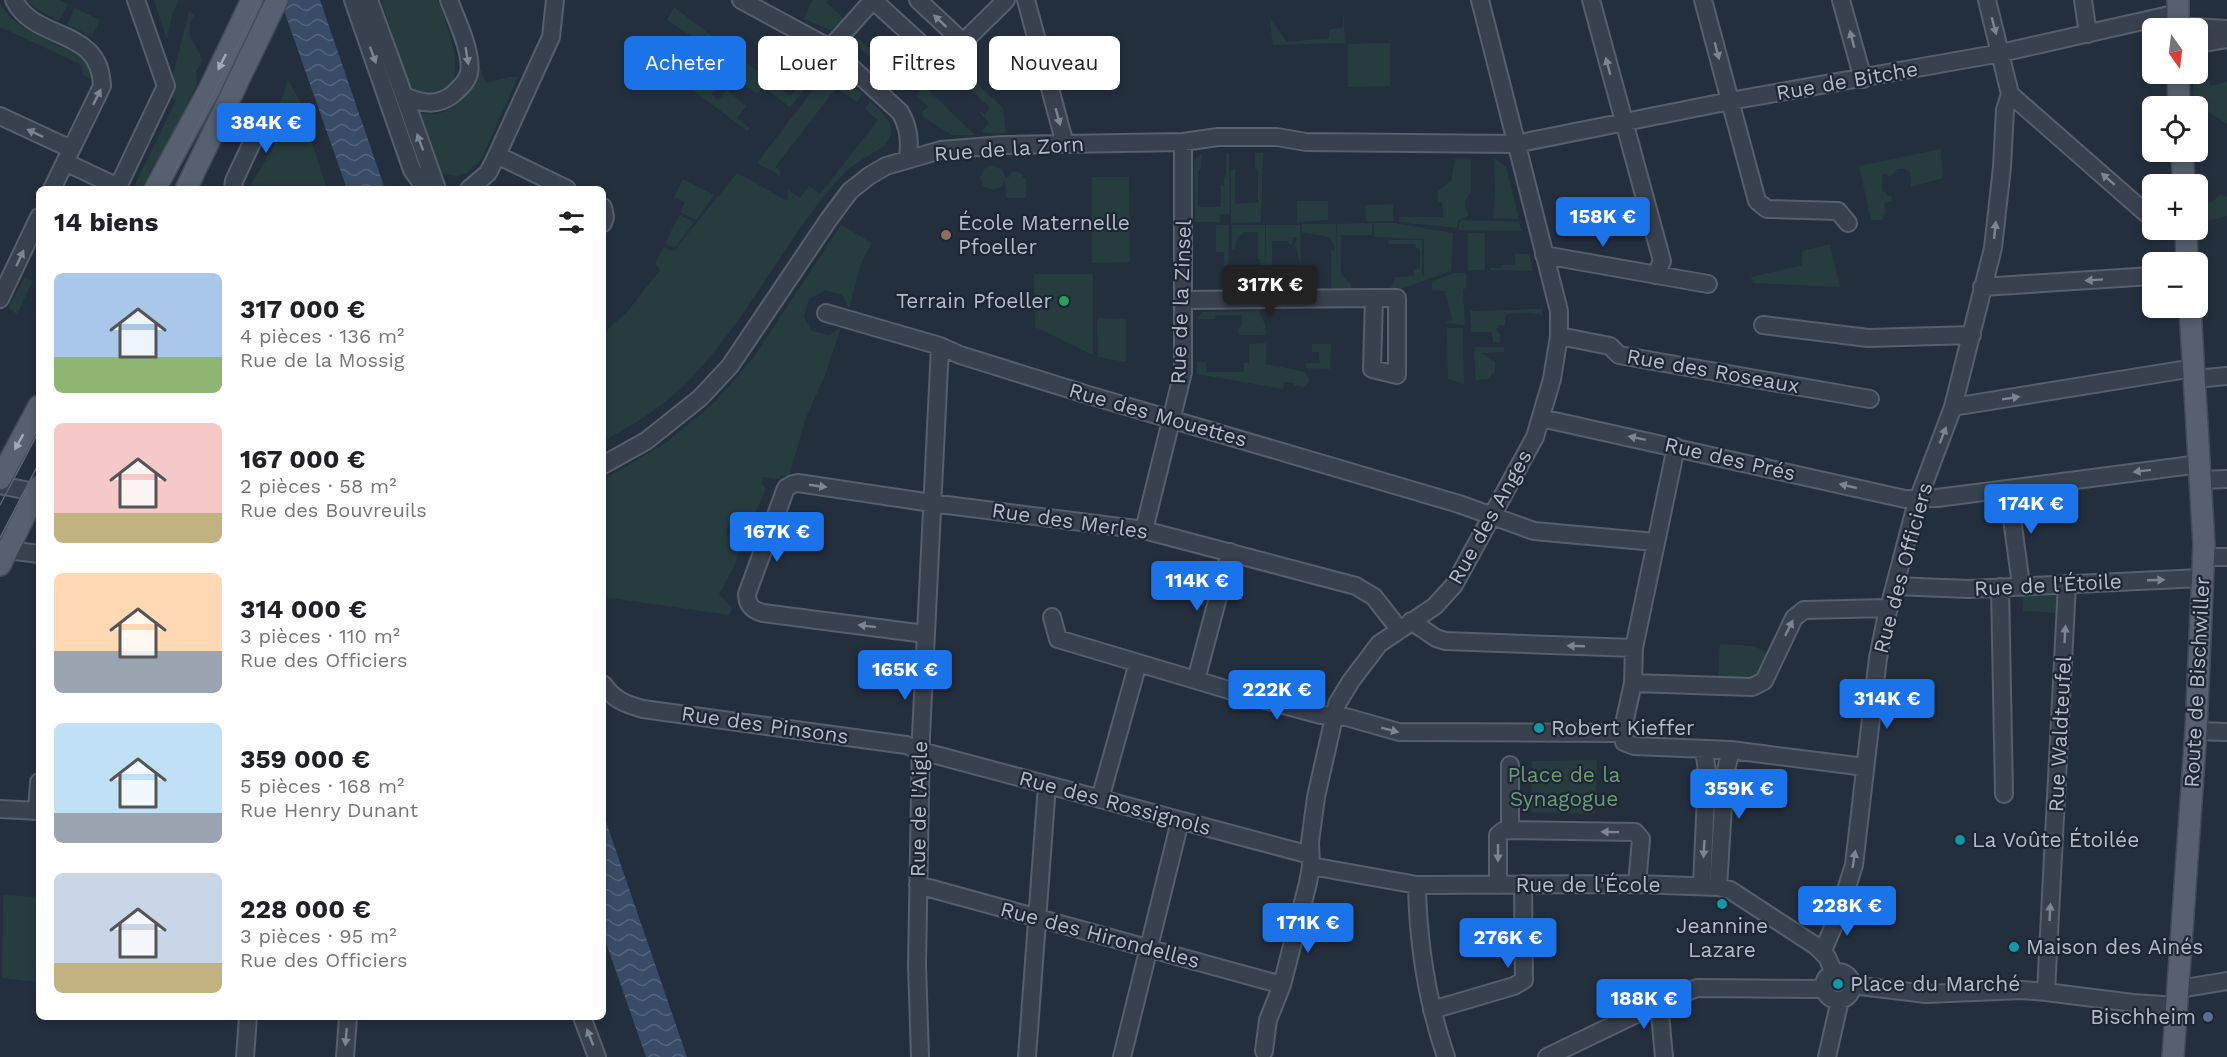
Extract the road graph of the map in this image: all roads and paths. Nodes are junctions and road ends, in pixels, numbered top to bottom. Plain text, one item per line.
1 (14, 0) edge
2 (136, 0) edge
3 (277, 0) edge
4 (353, 0) edge
5 (369, 0) edge
6 (449, 0) edge
7 (555, 0) edge
8 (741, 0) edge
9 (873, 0) edge
10 (918, 0) edge
11 (1006, 0) edge
12 (1026, 0) edge
13 (1480, 0) edge
14 (1591, 0) edge
15 (1703, 0) edge
16 (1841, 0) edge
17 (1987, 0) edge
18 (2084, 0) edge
19 (250, 5) edge
20 (2178, 17) edge
21 (2227, 29) edge
22 (2088, 34) junction
23 (808, 36) edge
24 (841, 36) edge
25 (912, 36) edge
26 (957, 36) edge
27 (969, 36) edge
28 (2227, 39) edge
29 (2208, 42) edge
30 (2001, 53) junction
31 (858, 74) edge
32 (1863, 79) junction
33 (2010, 94) junction
34 (404, 96) junction
35 (1730, 101) junction
36 (263, 114) dead end
37 (0, 116) edge
38 (1623, 123) junction
39 (1183, 142) junction
40 (1065, 144) junction
41 (1515, 144) junction
42 (497, 155) junction
43 (68, 156) junction
44 (908, 159) junction
45 (120, 183) edge
46 (53, 186) edge
47 (157, 186) edge
48 (187, 186) edge
49 (233, 186) edge
50 (424, 186) edge
51 (436, 186) edge
52 (472, 186) edge
53 (561, 186) edge
54 (2142, 210) edge
55 (36, 223) edge
56 (1848, 223) dead end
57 (1544, 255) junction
58 (1656, 275) junction
59 (2142, 277) edge
60 (1708, 284) dead end
61 (1982, 287) junction
62 (1374, 298) dead end
63 (0, 299) edge
64 (1184, 300) junction
65 (826, 313) dead end
66 (2191, 318) edge
67 (1764, 325) dead end
68 (1972, 335) junction
69 (1559, 336) junction
70 (940, 346) junction
71 (2195, 373) junction
72 (2227, 376) edge
73 (1870, 399) dead end
74 (1953, 408) junction
75 (36, 412) edge
76 (1541, 418) junction
77 (1172, 419) junction
78 (1676, 447) junction
79 (606, 463) edge
80 (2200, 472) junction
81 (0, 479) edge
82 (2227, 479) edge
83 (0, 485) edge
84 (2008, 489) junction
85 (36, 491) edge
86 (36, 495) edge
87 (1919, 498) junction
88 (931, 503) junction
89 (1492, 515) junction
90 (1144, 530) junction
91 (1655, 542) junction
92 (1230, 552) junction
93 (36, 554) edge
94 (4, 557) edge
95 (2227, 557) edge
96 (2203, 567) junction
97 (2067, 584) junction
98 (2021, 585) junction
99 (1894, 586) junction
100 (2000, 587) junction
101 (1889, 608) junction
102 (1052, 617) dead end
103 (1405, 625) junction
104 (925, 634) junction
105 (1634, 648) junction
106 (1138, 663) junction
107 (1196, 680) junction
108 (1633, 683) junction
109 (607, 690) edge
110 (1334, 716) junction
111 (2196, 731) junction
112 (2227, 732) edge
113 (1623, 738) junction
114 (1704, 749) junction
115 (1731, 750) junction
116 (921, 751) junction
117 (1510, 765) dead end
118 (1865, 766) junction
119 (1047, 785) junction
120 (2004, 794) dead end
121 (1100, 799) junction
122 (0, 809) edge
123 (36, 811) edge
124 (1180, 821) junction
125 (1510, 830) junction
126 (1311, 861) junction
127 (1523, 884) junction
128 (1637, 884) junction
129 (918, 885) junction
130 (1417, 885) junction
131 (1498, 885) junction
132 (1710, 886) junction
133 (1036, 918) junction
134 (1148, 949) junction
135 (1823, 951) junction
136 (1834, 973) junction
137 (2227, 981) edge
138 (1282, 985) junction
139 (1852, 985) junction
140 (1825, 989) junction
141 (2046, 992) junction
142 (2178, 998) junction
143 (1840, 1000) junction
144 (1659, 1003) junction
145 (1432, 1010) junction
146 (248, 1020) edge
147 (348, 1020) edge
148 (583, 1020) edge
149 (1264, 1050) dead end
150 (244, 1057) edge
151 (345, 1057) edge
152 (597, 1057) edge
153 (920, 1057) edge
154 (1027, 1057) edge
155 (1122, 1057) edge
156 (1446, 1057) edge
157 (1547, 1057) edge
158 (1664, 1057) edge
159 (1827, 1057) edge
160 (2173, 1057) edge

43 -> 1 street
2 - 45 street
3 - 48 main road
4 -> 50 street
5 - 34 street
6 -> 34 street
7 - 42 street
8 - 23 street
9 - 24 street
9 - 25 street
26 -> 10 street
11 - 27 street
12 -> 40 street
13 - 41 street, Rue des Anges
38 -> 14 street
15 -> 35 street
32 -> 16 street
17 -> 30 street
18 - 22 street
19 -> 47 main road
20 - 21 street, Rue de Bitche
20 - 22 street, Rue de Bitche
22 - 30 street, Rue de Bitche
28 - 29 street
30 - 32 street, Rue de Bitche
30 - 33 street
31 - 44 street
32 - 35 street, Rue de Bitche
54 -> 33 street
61 -> 33 street, Rue des Officiers
51 -> 34 street
35 - 38 street, Rue de Bitche
35 - 56 street
36 - 49 street
43 -> 37 street
38 - 41 street, Rue de Bitche
38 - 58 street
39 - 40 street, Rue de la Zorn
39 - 41 street, Rue de la Zorn
39 - 64 street, Rue de la Zinsel
40 - 44 street, Rue de la Zorn
41 - 57 street, Rue des Anges
42 - 52 street
42 - 53 street
43 - 45 street
43 - 46 street
44 - 79 street, Rue de la Zorn
63 -> 55 street
57 - 58 street
57 - 69 street, Rue des Anges
58 - 60 street
59 -> 61 street
61 - 68 street, Rue des Officiers
62 - 64 street
64 - 77 street, Rue de la Zinsel
65 - 70 street, Rue des Mouettes
66 - 71 main road, Route de Bischwiller
67 - 68 street
68 - 74 street, Rue des Officiers
69 - 73 street, Rue des Roseaux
69 - 76 street, Rue des Anges
70 - 77 street, Rue des Mouettes
70 - 88 street, Rue de l'Aigle
71 - 72 street
74 -> 71 street
71 - 80 main road, Route de Bischwiller
87 -> 74 street, Rue des Officiers
75 -> 81 main road
78 -> 76 street, Rue des Prés
76 - 89 street, Rue des Anges
77 - 89 street, Rue des Mouettes
77 - 90 street, Rue de la Zinsel
87 -> 78 street, Rue des Prés
78 - 91 street
80 - 82 street, Rue des Prés
80 -> 84 street, Rue des Prés
80 - 96 main road, Route de Bischwiller
83 - 85 street
84 - 87 street, Rue des Prés
84 - 98 street
86 - 94 main road
87 - 99 street, Rue des Officiers
88 - 90 street, Rue des Merles
88 - 104 street, Rue de l'Aigle
104 -> 88 street, Rue des Merles
89 - 91 street, Rue des Mouettes
89 - 103 street, Rue des Anges
90 - 92 street, Rue des Merles
91 - 105 street
92 - 103 street, Rue des Merles
92 - 107 street
93 - 94 street
95 - 96 street, Rue de l'Étoile
97 -> 96 street, Rue de l'Étoile
96 - 111 main road, Route de Bischwiller
97 - 98 street, Rue de l'Étoile
141 -> 97 street, Rue Waldteufel
98 - 100 street, Rue de l'Étoile
99 - 100 street, Rue de l'Étoile
99 - 101 street, Rue des Officiers
100 - 120 street
108 -> 101 street
101 - 118 street, Rue des Officiers
102 - 106 street
105 -> 103 street, Rue des Merles
103 - 110 street, Rue des Anges
104 - 116 street, Rue de l'Aigle
105 - 108 street
106 - 107 street
106 - 121 street
107 - 110 street
108 - 113 street
109 - 116 street, Rue des Pinsons
110 -> 113 street
110 - 126 street, Rue des Anges
111 - 112 street
111 - 142 main road, Route de Bischwiller
113 - 114 street
114 - 115 street
114 -> 132 street
115 - 118 street
115 - 132 street
116 - 119 street, Rue des Rossignols
116 - 129 street, Rue de l'Aigle
117 - 125 street
135 -> 118 street, Rue des Officiers
119 - 121 street, Rue des Rossignols
119 - 133 street
121 - 124 street, Rue des Rossignols
122 - 123 street
124 - 126 street, Rue des Rossignols
124 - 134 street
128 -> 125 street
125 -> 131 street
126 - 130 street, Rue de l'École
126 - 138 street, Rue des Anges
127 - 128 street, Rue de l'École
127 - 131 street, Rue de l'École
127 - 145 street
128 - 132 street, Rue de l'École
129 - 133 street, Rue des Hirondelles
129 - 153 street, Rue de l'Aigle
130 - 131 street, Rue de l'École
130 - 145 street
132 - 135 street, Rue de l'École
133 - 134 street, Rue des Hirondelles
133 - 154 street
134 - 138 street, Rue des Hirondelles
134 - 155 street
135 - 136 street
136 - 139 street
136 - 140 street
137 - 142 street
138 - 149 street, Rue des Anges
139 - 141 street
139 - 143 street
140 - 143 street
140 - 144 street
141 - 142 street
142 - 160 main road, Route de Bischwiller
143 - 159 street
144 - 157 street
144 - 158 street
145 - 156 street
146 - 150 street
147 -> 151 street
152 -> 148 street

